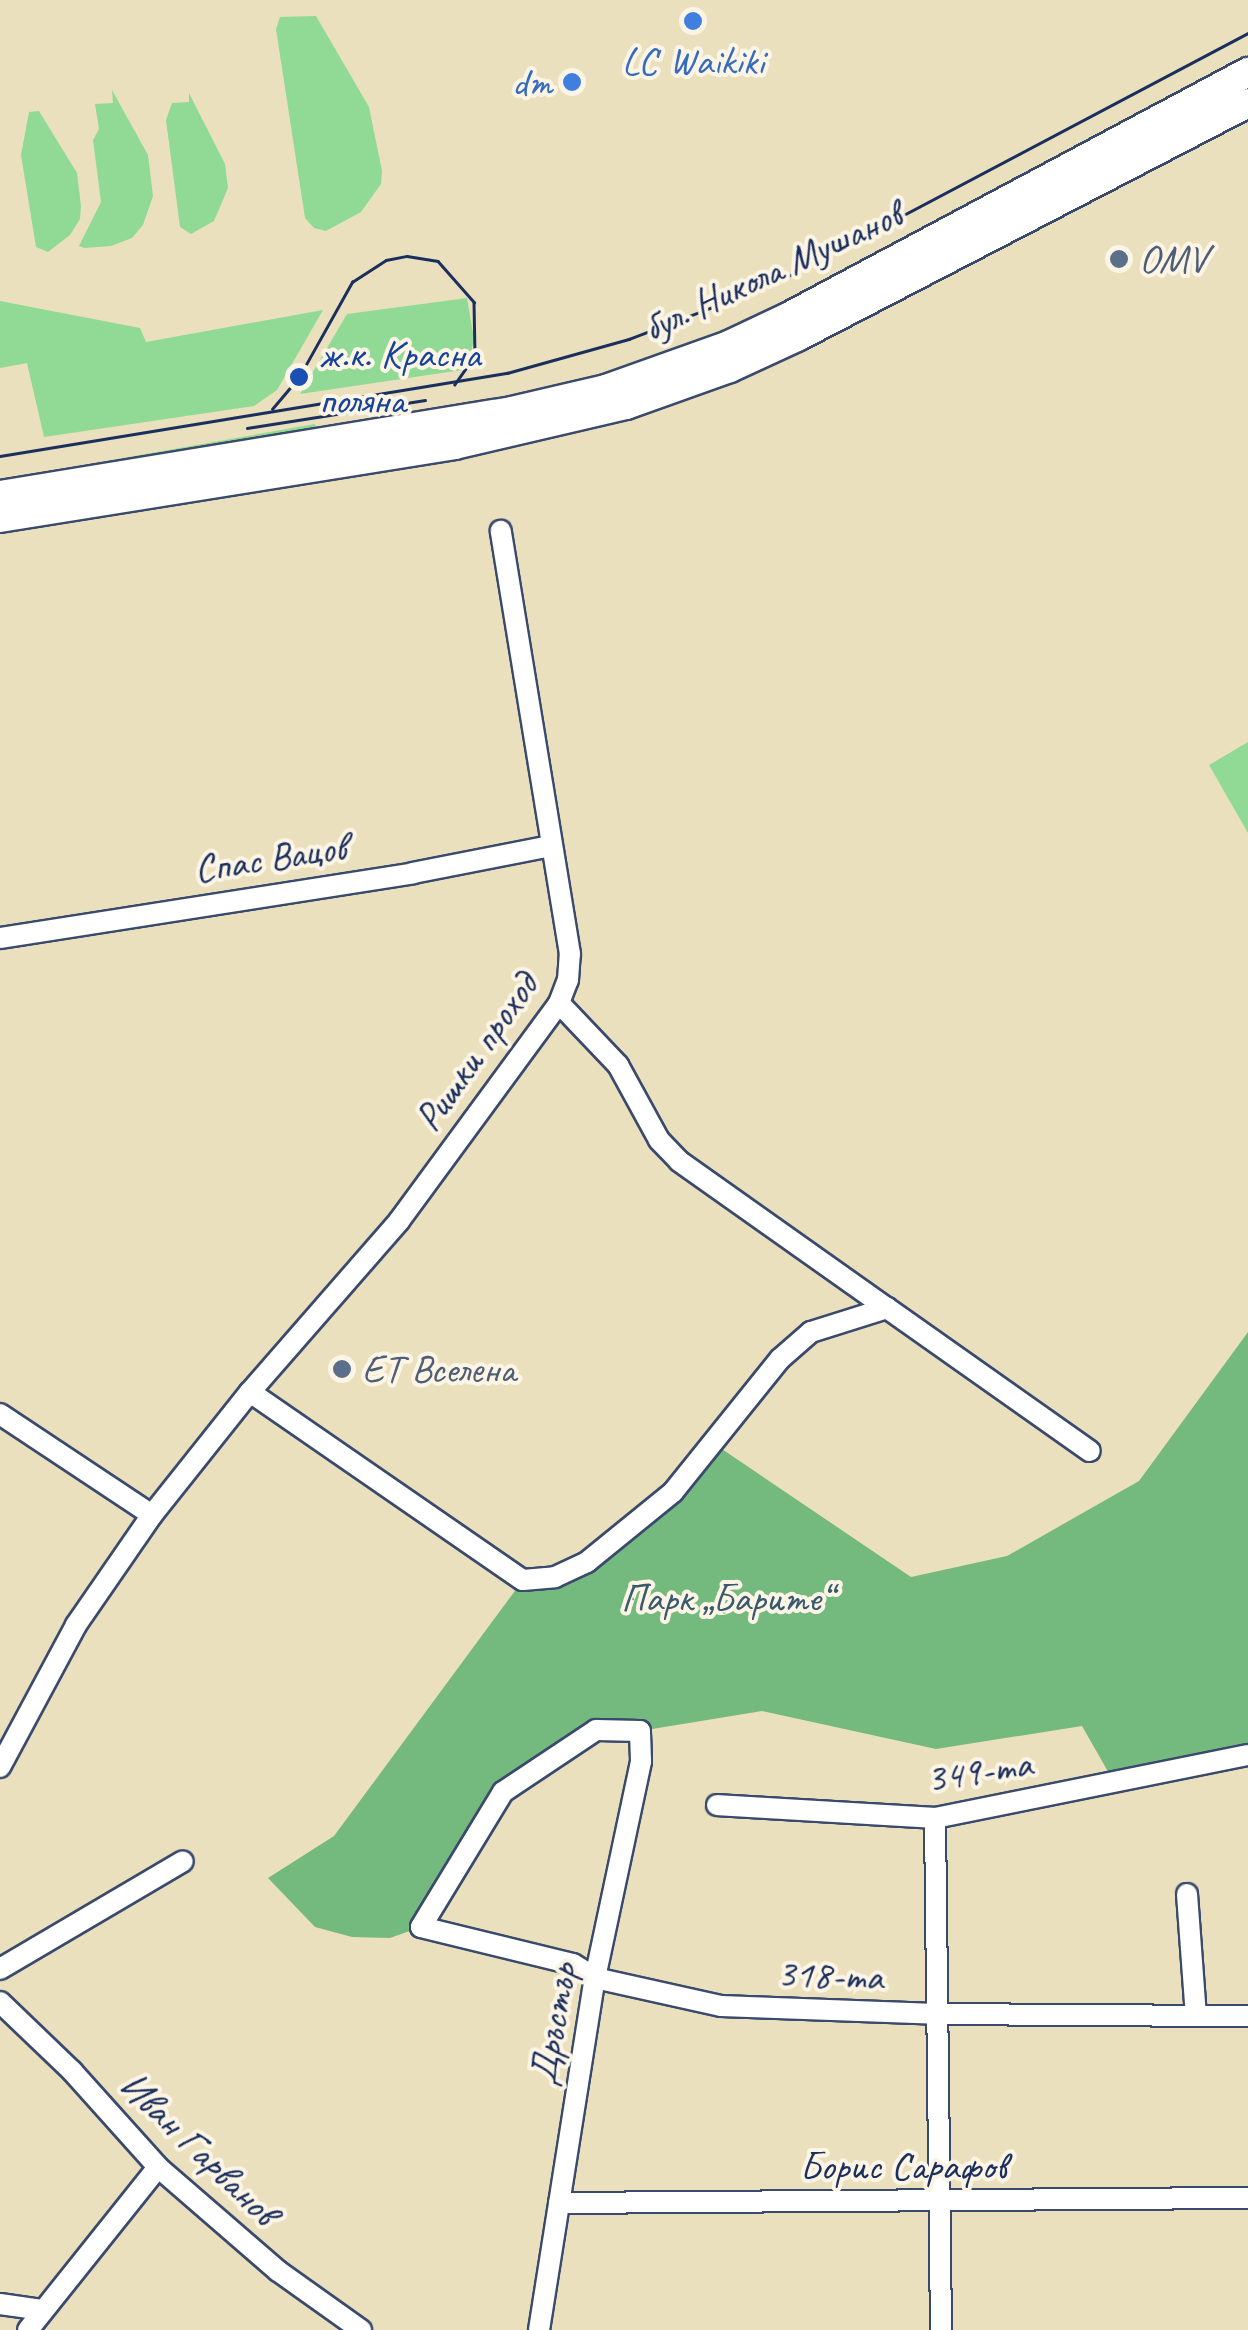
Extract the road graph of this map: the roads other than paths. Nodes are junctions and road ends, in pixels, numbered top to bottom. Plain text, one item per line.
1 (1248, 72) edge
2 (1248, 103) edge
3 (0, 495) edge
4 (0, 518) edge
5 (500, 531) dead end
6 (550, 846) junction
7 (0, 938) edge
8 (559, 1003) junction
9 (887, 1308) junction
10 (250, 1392) junction
11 (0, 1414) edge
12 (1090, 1450) dead end
13 (152, 1515) junction
14 (1248, 1755) edge
15 (0, 1767) edge
16 (718, 1805) dead end
17 (935, 1818) junction
18 (183, 1861) dead end
19 (1187, 1894) dead end
20 (421, 1927) joint
21 (0, 1969) edge
22 (595, 1978) junction
23 (0, 2002) edge
24 (936, 2014) junction
25 (1196, 2016) junction
26 (1248, 2016) edge
27 (158, 2167) junction
28 (1248, 2198) edge
29 (939, 2201) junction
30 (559, 2203) junction
31 (0, 2304) edge
32 (42, 2310) junction
33 (28, 2330) edge
34 (361, 2330) edge
35 (539, 2330) edge
36 (940, 2330) edge

1 - 3 main road, бул. Никола Мушанов
2 - 4 main road, бул. Никола Мушанов
5 - 6 street, Ришки проход
6 - 7 street, Спас Вацов
6 - 8 street, Ришки проход
8 - 9 street
8 - 10 street, Ришки проход
9 - 10 street
9 - 12 street
10 - 13 street, Ришки проход
11 - 13 street
13 - 15 street, Ришки проход
14 - 17 street, 349-та
16 - 17 street, 349-та
17 - 24 street
18 - 21 street
19 - 25 street
20 - 22 street, 318-та
20 - 22 street, Дръстър
22 - 24 street, 318-та
22 - 30 street, Дръстър
23 - 27 street, Иван Гарванов
24 - 25 street, 318-та
24 - 29 street
25 - 26 street, 318-та
27 - 32 street
27 - 34 street, Иван Гарванов
28 - 29 street, Борис Сарафов
29 - 30 street, Борис Сарафов
29 - 36 street
30 - 35 street, Дръстър
31 - 32 street
32 - 33 street

